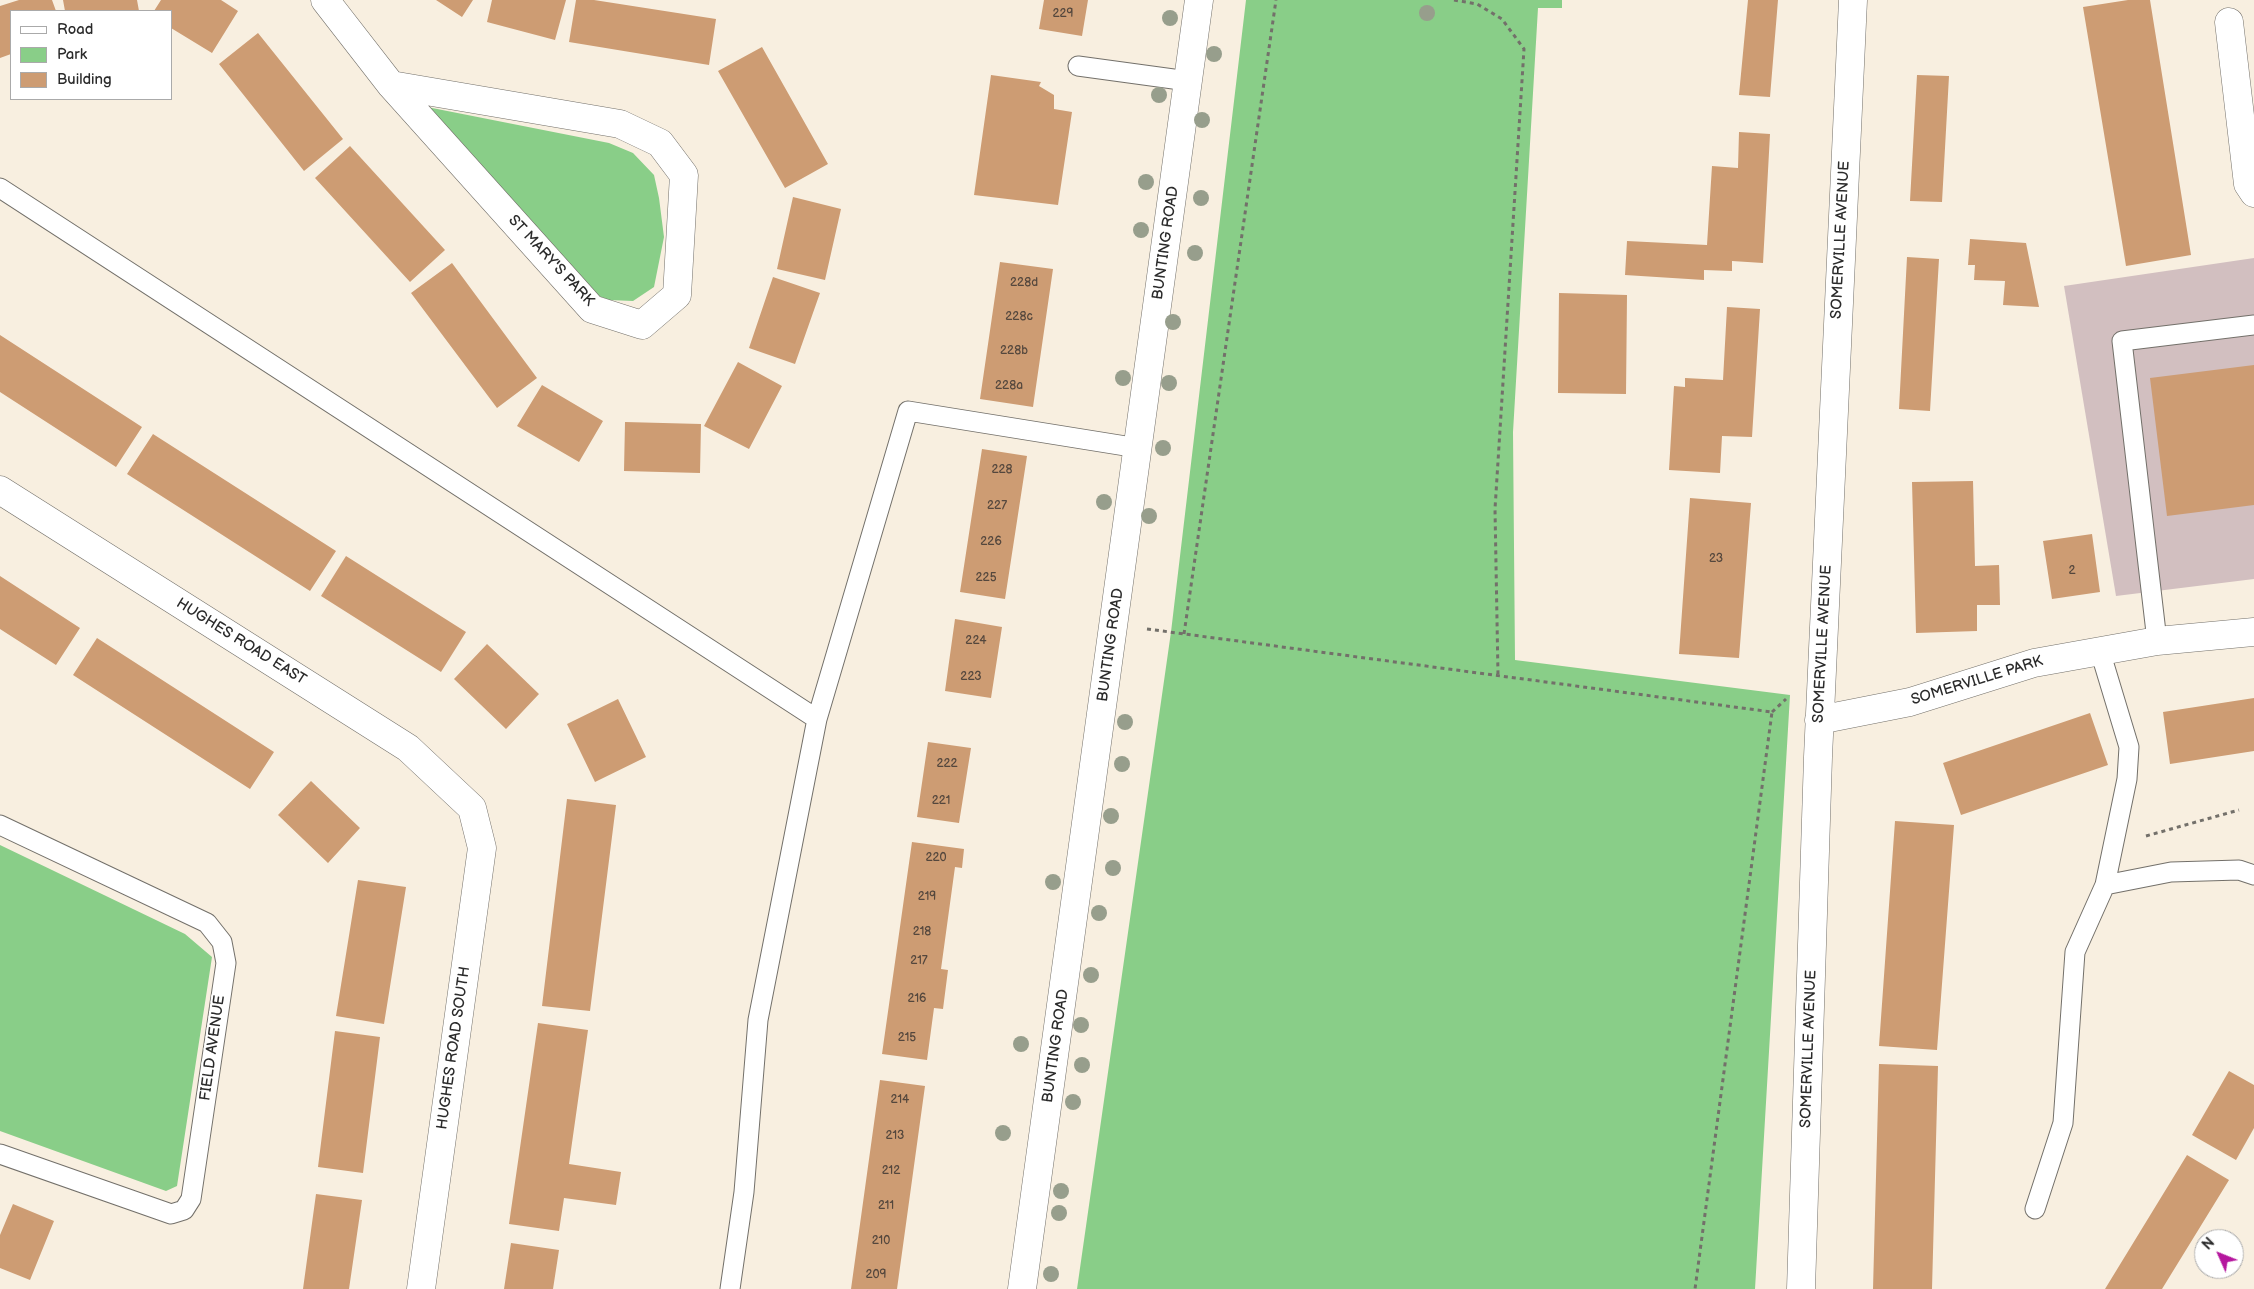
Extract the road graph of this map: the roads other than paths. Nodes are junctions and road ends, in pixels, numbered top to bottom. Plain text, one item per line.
1 (325, 0) edge
2 (1199, 0) edge
3 (1853, 0) edge
4 (2229, 22) dead end
5 (1078, 66) dead end
6 (1188, 81) junction
7 (391, 85) junction
8 (0, 188) edge
9 (2254, 193) edge
10 (2254, 325) edge
11 (1138, 448) junction
12 (0, 490) edge
13 (2254, 632) edge
14 (2158, 641) junction
15 (2100, 651) junction
16 (817, 720) junction
17 (1819, 720) junction
18 (472, 808) joint
19 (0, 825) edge
20 (2254, 875) edge
21 (2105, 885) junction
22 (0, 1154) edge
23 (2035, 1209) dead end
24 (421, 1289) edge
25 (730, 1289) edge
26 (1022, 1289) edge
27 (1802, 1289) edge

1 - 7 street, ST MARY'S PARK
2 - 6 street, BUNTING ROAD
3 - 17 street, SOMERVILLE AVENUE
4 - 9 street
5 - 6 lane
6 - 11 street, BUNTING ROAD
7 - 7 street, ST MARY'S PARK
8 - 16 lane
10 - 14 lane
11 - 16 lane
11 - 26 street, BUNTING ROAD
12 - 18 street, HUGHES ROAD EAST
13 - 14 street, SOMERVILLE PARK
14 - 15 street, SOMERVILLE PARK
15 - 17 street, SOMERVILLE PARK
15 - 21 lane
16 - 25 lane
17 - 27 street, SOMERVILLE AVENUE
18 - 24 street, HUGHES ROAD SOUTH
19 - 22 lane, FIELD AVENUE
20 - 21 lane
21 - 23 lane

